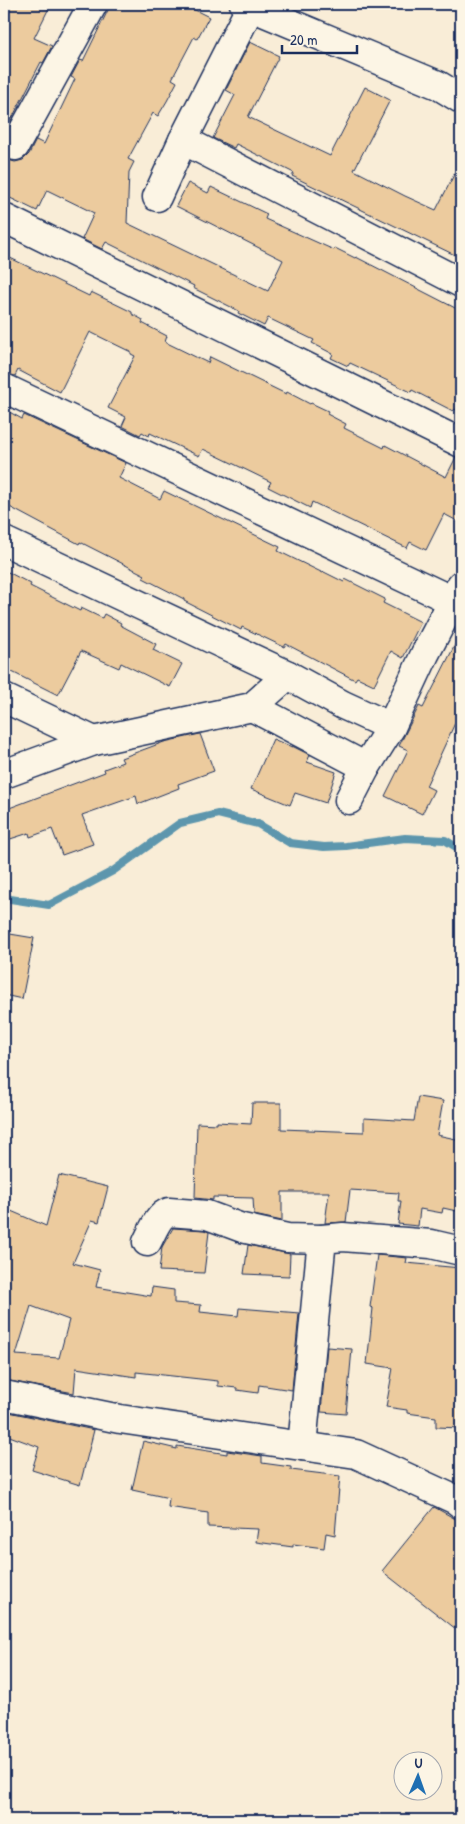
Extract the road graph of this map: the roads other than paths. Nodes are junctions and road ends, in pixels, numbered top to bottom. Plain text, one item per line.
1 (93, 4) edge
2 (249, 5) edge
3 (461, 99) edge
4 (183, 140) junction
5 (14, 146) dead end
6 (157, 198) dead end
7 (4, 218) edge
8 (461, 283) edge
9 (4, 388) edge
10 (461, 443) edge
11 (4, 541) edge
12 (457, 593) edge
13 (288, 676) junction
14 (4, 698) edge
15 (252, 707) junction
16 (391, 727) junction
17 (94, 741) junction
18 (366, 767) junction
19 (4, 774) edge
20 (349, 800) dead end
21 (322, 1239) junction
22 (147, 1242) dead end
23 (461, 1251) edge
24 (4, 1395) edge
25 (302, 1446) junction
26 (461, 1504) edge

1 - 5 street
2 - 3 street
2 - 4 street
4 - 6 street
4 - 8 street
7 - 10 street
9 - 12 street
11 - 13 street
12 - 16 street
13 - 15 street
13 - 16 street
14 - 17 street
15 - 17 street
15 - 18 street
16 - 18 street
17 - 19 street
18 - 20 street
21 - 22 street
21 - 23 street
21 - 25 street
24 - 25 street
25 - 26 street

